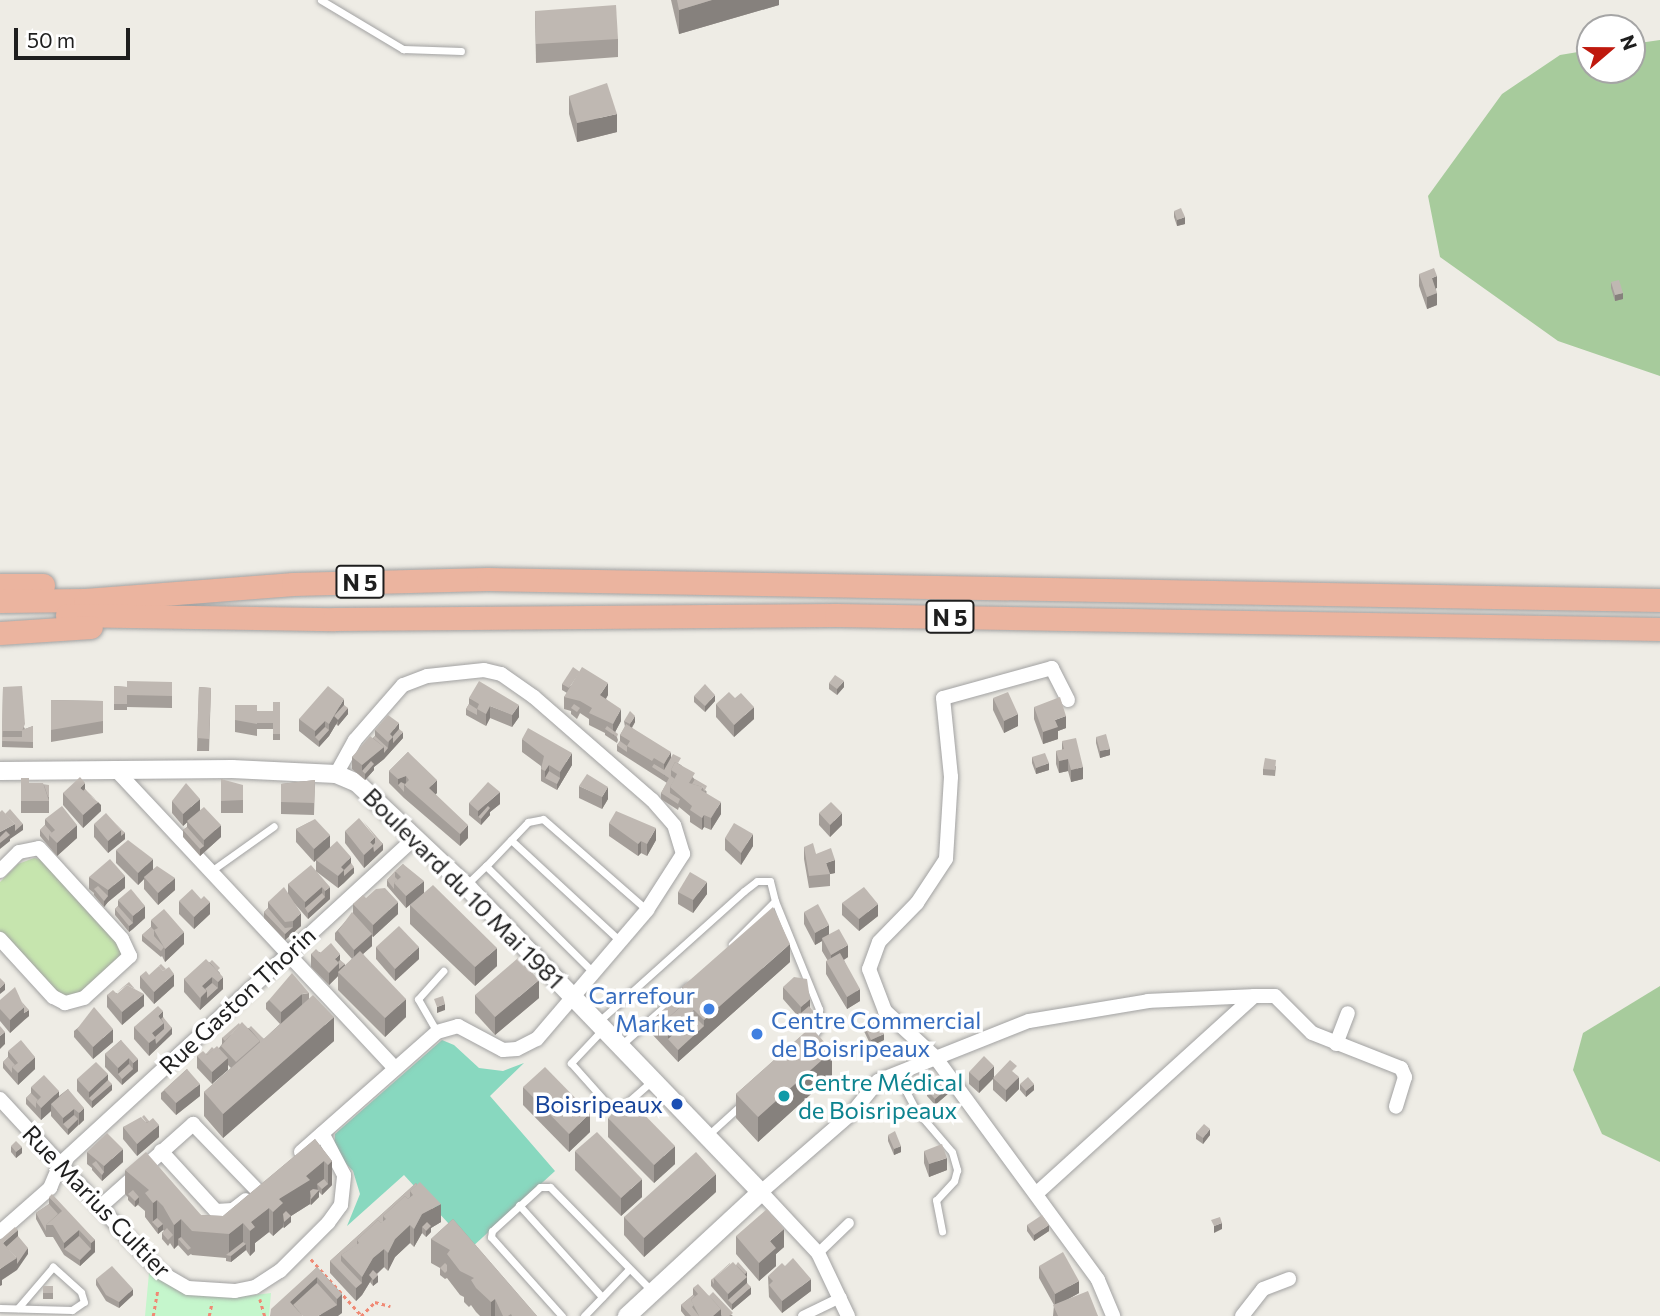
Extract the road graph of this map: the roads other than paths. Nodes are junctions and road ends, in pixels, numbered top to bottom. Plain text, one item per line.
1 (321, 0) edge
2 (461, 51) dead end
3 (0, 585) edge
4 (232, 588) junction
5 (1660, 600) edge
6 (0, 601) edge
7 (240, 614) junction
8 (0, 616) edge
9 (1660, 629) edge
10 (0, 633) edge
11 (1068, 700) dead end
12 (114, 768) junction
13 (0, 771) edge
14 (335, 775) junction
15 (274, 826) dead end
16 (416, 837) junction
17 (512, 840) junction
18 (486, 866) junction
19 (0, 871) edge
20 (211, 872) junction
21 (466, 885) junction
22 (775, 901) junction
23 (650, 906) junction
24 (0, 939) edge
25 (620, 941) junction
26 (286, 953) junction
27 (721, 955) edge
28 (443, 971) dead end
29 (594, 974) junction
30 (693, 981) edge
31 (1254, 996) junction
32 (576, 998) junction
33 (1348, 1013) dead end
34 (601, 1025) junction
35 (436, 1032) junction
36 (1336, 1044) junction
37 (805, 1045) edge
38 (620, 1046) junction
39 (935, 1057) junction
40 (394, 1067) junction
41 (896, 1073) junction
42 (653, 1079) junction
43 (0, 1099) edge
44 (746, 1100) edge
45 (1396, 1107) dead end
46 (322, 1133) junction
47 (707, 1136) junction
48 (161, 1151) junction
49 (293, 1159) edge
50 (60, 1164) junction
51 (274, 1177) edge
52 (258, 1191) junction
53 (761, 1192) junction
54 (1037, 1193) junction
55 (519, 1205) junction
56 (100, 1207) junction
57 (849, 1223) dead end
58 (942, 1231) dead end
59 (0, 1232) edge
60 (818, 1253) junction
61 (629, 1269) junction
62 (1289, 1279) dead end
63 (653, 1293) junction
64 (602, 1297) junction
65 (842, 1297) junction
66 (0, 1308) edge
67 (18, 1308) junction
68 (562, 1316) edge
69 (584, 1316) edge
70 (627, 1316) edge
71 (803, 1316) edge
72 (848, 1316) edge
73 (1113, 1316) edge
74 (1242, 1316) edge

1 - 2 lane
3 - 4 highway
4 - 5 highway, N 5
4 - 6 highway, N 5
7 - 8 highway, N 5
7 - 9 highway, N 5
7 - 10 highway
11 - 39 street
12 - 13 street, Boulevard du 10 Mai 1981
12 - 14 street, Boulevard du 10 Mai 1981
12 - 20 street
14 - 16 street, Boulevard du 10 Mai 1981
14 - 23 street
15 - 20 lane
16 - 21 street, Boulevard du 10 Mai 1981
16 - 26 street, Rue Gaston Thorin
17 - 18 lane
17 - 23 lane
17 - 25 lane
18 - 21 lane
18 - 29 lane
19 - 24 street
20 - 26 street
21 - 32 street, Boulevard du 10 Mai 1981
22 - 27 lane
22 - 34 lane
22 - 37 lane
23 - 25 street
25 - 29 street
26 - 40 street
26 - 50 street, Rue Gaston Thorin
28 - 35 lane
29 - 32 street
30 - 38 lane
31 - 36 street
31 - 39 street
31 - 54 street
32 - 34 street, Boulevard du 10 Mai 1981
32 - 35 street
33 - 36 street
34 - 38 street, Boulevard du 10 Mai 1981
34 - 42 lane
35 - 40 street
36 - 45 street
38 - 42 street, Boulevard du 10 Mai 1981
39 - 41 street
39 - 54 street
40 - 46 street
41 - 53 street
41 - 58 lane
42 - 47 street, Boulevard du 10 Mai 1981
43 - 50 street, Rue Marius Cultier
44 - 47 lane
46 - 49 street
46 - 56 street, Rue Marius Cultier
47 - 53 street, Boulevard du 10 Mai 1981
48 - 52 street
48 - 52 street
48 - 56 street
50 - 56 street, Rue Marius Cultier
50 - 59 street, Rue Gaston Thorin
51 - 52 street
53 - 60 street
53 - 63 street
54 - 73 street
55 - 61 lane
55 - 64 lane
55 - 68 lane
57 - 60 street
60 - 65 street
61 - 63 lane
61 - 64 lane
62 - 74 street
63 - 70 street
64 - 69 lane
65 - 71 street
65 - 72 street
66 - 67 lane
67 - 67 lane

